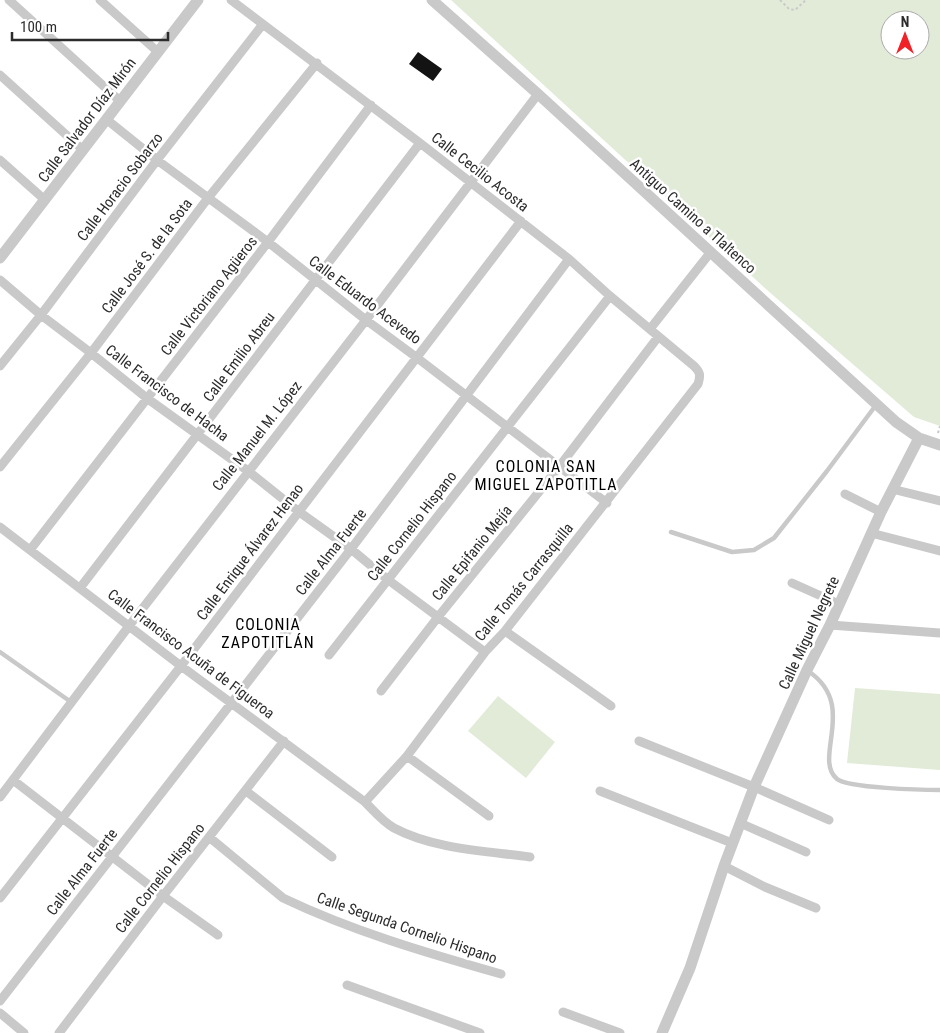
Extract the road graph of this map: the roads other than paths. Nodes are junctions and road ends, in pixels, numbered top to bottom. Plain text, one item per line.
1 (9, 0) edge
2 (100, 0) edge
3 (231, 0) edge
4 (432, 0) edge
5 (195, 1) edge
6 (263, 24) junction
7 (158, 52) junction
8 (317, 63) junction
9 (0, 75) edge
10 (538, 94) junction
11 (120, 100) junction
12 (371, 105) junction
13 (106, 119) junction
14 (420, 143) junction
15 (83, 150) junction
16 (0, 160) edge
17 (157, 160) junction
18 (470, 182) junction
19 (208, 198) junction
20 (44, 200) junction
21 (521, 221) junction
22 (268, 242) junction
23 (2, 251) edge
24 (710, 253) junction
25 (569, 259) junction
26 (0, 280) edge
27 (315, 280) junction
28 (610, 296) junction
29 (41, 315) junction
30 (366, 320) junction
31 (650, 330) junction
32 (658, 337) junction
33 (91, 353) junction
34 (416, 357) junction
35 (0, 366) edge
36 (701, 376) joint
37 (466, 396) junction
38 (148, 399) junction
39 (876, 405) junction
40 (506, 427) junction
41 (198, 433) junction
42 (918, 438) junction
43 (940, 445) edge
44 (0, 467) edge
45 (559, 467) junction
46 (248, 471) junction
47 (892, 489) junction
48 (845, 494) dead end
49 (940, 501) edge
50 (607, 503) junction
51 (298, 511) junction
52 (881, 512) junction
53 (0, 528) edge
54 (671, 532) dead end
55 (871, 533) junction
56 (351, 549) junction
57 (30, 550) junction
58 (940, 551) edge
59 (387, 579) junction
60 (792, 583) dead end
61 (80, 588) junction
62 (839, 604) junction
63 (438, 617) junction
64 (830, 625) junction
65 (129, 626) junction
66 (505, 631) junction
67 (940, 633) edge
68 (0, 652) edge
69 (485, 652) junction
70 (328, 655) dead end
71 (180, 666) junction
72 (807, 670) junction
73 (381, 691) dead end
74 (71, 702) junction
75 (231, 703) junction
76 (611, 706) dead end
77 (284, 741) junction
78 (639, 742) dead end
79 (407, 756) junction
80 (13, 780) junction
81 (754, 787) junction
82 (246, 790) junction
83 (940, 790) edge
84 (2, 791) edge
85 (600, 791) dead end
86 (365, 802) junction
87 (489, 816) dead end
88 (63, 818) junction
89 (829, 820) dead end
90 (740, 823) junction
91 (209, 837) junction
92 (732, 843) junction
93 (806, 852) dead end
94 (112, 857) junction
95 (332, 857) dead end
96 (530, 858) dead end
97 (724, 866) junction
98 (163, 896) junction
99 (0, 898) edge
100 (816, 908) dead end
101 (218, 935) dead end
102 (501, 974) dead end
103 (347, 985) dead end
104 (0, 1002) edge
105 (563, 1012) dead end
106 (0, 1013) edge
107 (24, 1033) edge
108 (59, 1033) edge
109 (480, 1033) edge
110 (620, 1033) edge
111 (662, 1033) edge

1 - 11 street
2 - 7 street
3 - 6 street, Calle Cecilio Acosta
4 - 10 street, Antiguo Camino a Tlaltenco
5 - 7 street, Calle Salvador Díaz Mirón
6 - 8 street, Calle Cecilio Acosta
6 - 17 street, Calle Horacio Sobarzo
7 - 11 street, Calle Salvador Díaz Mirón
8 - 12 street, Calle Cecilio Acosta
8 - 19 street, Calle José S. de la Sota
9 - 15 street
10 - 18 street, Calle Manuel M. López
10 - 24 street, Antiguo Camino a Tlaltenco
11 - 13 street, Calle Salvador Díaz Mirón
12 - 14 street, Calle Cecilio Acosta
12 - 22 street, Calle Victoriano Agüeros
13 - 15 street, Calle Salvador Díaz Mirón
13 - 17 street, Calle Eduardo Acevedo
14 - 18 street, Calle Cecilio Acosta
14 - 27 street, Calle Emilio Abreu
15 - 20 street, Calle Salvador Díaz Mirón
16 - 20 street
17 - 19 street, Calle Eduardo Acevedo
17 - 29 street, Calle Horacio Sobarzo
18 - 21 street, Calle Cecilio Acosta
18 - 30 street, Calle Manuel M. López
19 - 22 street, Calle Eduardo Acevedo
19 - 33 street, Calle José S. de la Sota
20 - 23 street, Calle Salvador Díaz Mirón
21 - 25 street, Calle Cecilio Acosta
21 - 34 street, Calle Enrique Álvarez Henao
22 - 27 street, Calle Eduardo Acevedo
22 - 38 street, Calle Victoriano Agüeros
24 - 31 street
24 - 39 street, Antiguo Camino a Tlaltenco
25 - 28 street, Calle Cecilio Acosta
25 - 37 street, Calle Alma Fuerte
26 - 29 street, Calle Francisco de Hacha
27 - 30 street, Calle Eduardo Acevedo
27 - 41 street, Calle Emilio Abreu
28 - 31 street, Calle Cecilio Acosta
28 - 40 street, Calle Cornelio Hispano
29 - 33 street, Calle Francisco de Hacha
29 - 35 street, Calle Horacio Sobarzo
30 - 34 street, Calle Eduardo Acevedo
30 - 46 street, Calle Manuel M. López
31 - 32 street, Calle Cecilio Acosta
32 - 36 street, Calle Cecilio Acosta
32 - 45 street, Calle Epifanio Mejía
33 - 38 street, Calle Francisco de Hacha
33 - 44 street, Calle José S. de la Sota
34 - 37 street, Calle Eduardo Acevedo
34 - 51 street, Calle Enrique Álvarez Henao
36 - 50 street, Calle Tomás Carrasquilla
37 - 40 street, Calle Eduardo Acevedo
37 - 56 street, Calle Alma Fuerte
38 - 41 street, Calle Francisco de Hacha
38 - 57 street, Calle Victoriano Agüeros
39 - 42 street, Antiguo Camino a Tlaltenco
39 - 54 lane
40 - 45 street, Calle Eduardo Acevedo
40 - 59 street, Calle Cornelio Hispano
41 - 46 street, Calle Francisco de Hacha
41 - 61 street, Calle Emilio Abreu
42 - 43 street, Antiguo Camino a Tlaltenco
42 - 47 street, Calle Miguel Negrete
45 - 50 street, Calle Eduardo Acevedo
45 - 63 street, Calle Epifanio Mejía
46 - 51 street, Calle Francisco de Hacha
46 - 65 street, Calle Manuel M. López
47 - 49 street
47 - 52 street, Calle Miguel Negrete
48 - 52 street
50 - 66 street, Calle Tomás Carrasquilla
51 - 56 street, Calle Francisco de Hacha
51 - 71 street, Calle Enrique Álvarez Henao
52 - 55 street, Calle Miguel Negrete
53 - 57 street, Calle Francisco Acuña de Figueroa
55 - 58 street
55 - 62 street, Calle Miguel Negrete
56 - 59 street, Calle Francisco de Hacha
56 - 75 street, Calle Alma Fuerte
57 - 61 street, Calle Francisco Acuña de Figueroa
59 - 63 street, Calle Francisco de Hacha
59 - 70 street, Calle Cornelio Hispano
60 - 62 street
61 - 65 street, Calle Francisco Acuña de Figueroa
62 - 64 street, Calle Miguel Negrete
63 - 69 street, Calle Francisco de Hacha
63 - 73 street, Calle Epifanio Mejía
64 - 67 street
64 - 72 street, Calle Miguel Negrete
65 - 71 street, Calle Francisco Acuña de Figueroa
65 - 74 street, Calle Manuel M. López
66 - 69 street, Calle Tomás Carrasquilla
66 - 76 street
68 - 74 lane
69 - 79 street, Calle Tomás Carrasquilla
71 - 75 street, Calle Francisco Acuña de Figueroa
71 - 88 street, Calle Enrique Álvarez Henao
72 - 81 street, Calle Miguel Negrete
72 - 83 lane
74 - 80 street, Calle Manuel M. López
75 - 77 street, Calle Francisco Acuña de Figueroa
75 - 94 street, Calle Alma Fuerte
77 - 82 street, Calle Cornelio Hispano
77 - 86 street, Calle Francisco Acuña de Figueroa
78 - 81 street
79 - 86 street, Calle Tomás Carrasquilla
79 - 87 street
80 - 84 street, Calle Manuel M. López
80 - 88 street
81 - 89 street
81 - 90 street, Calle Miguel Negrete
82 - 91 street, Calle Cornelio Hispano
82 - 95 street
85 - 92 street
86 - 96 street, Calle Francisco Acuña de Figueroa
88 - 94 street
88 - 99 street, Calle Enrique Álvarez Henao
90 - 92 street, Calle Miguel Negrete
90 - 93 street
91 - 98 street, Calle Cornelio Hispano
91 - 102 street, Calle Segunda Cornelio Hispano
92 - 97 street, Calle Miguel Negrete
94 - 98 street
94 - 104 street, Calle Alma Fuerte
97 - 100 street
97 - 111 street, Calle Miguel Negrete
98 - 101 street
98 - 108 street, Calle Cornelio Hispano
103 - 109 street
105 - 110 street
106 - 107 street

